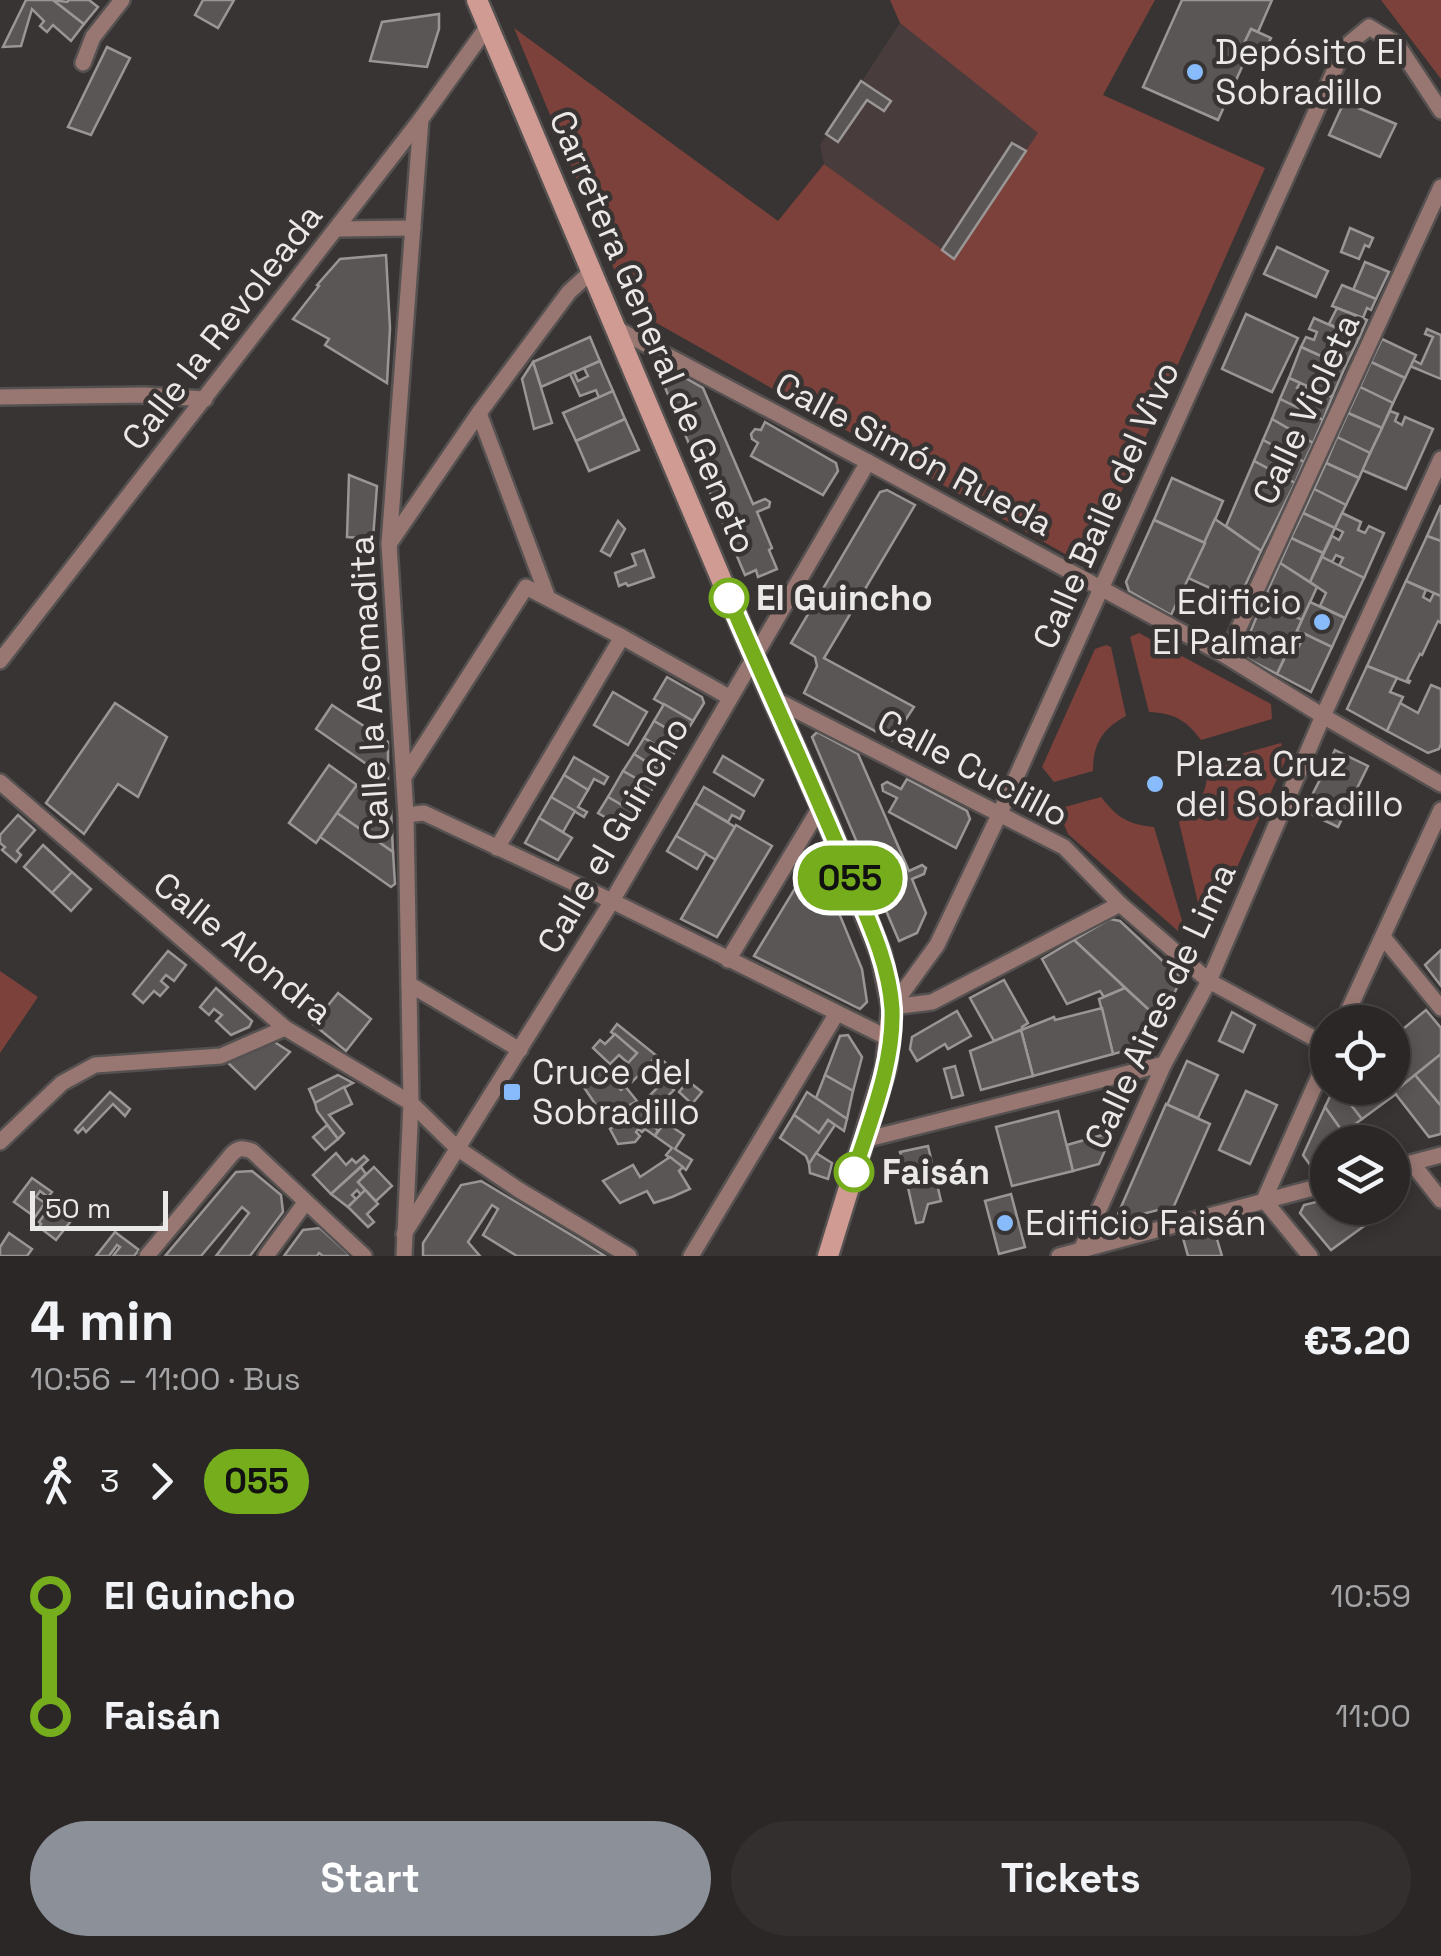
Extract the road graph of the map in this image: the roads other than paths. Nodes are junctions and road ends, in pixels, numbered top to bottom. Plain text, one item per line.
1 (122, 0) edge
2 (476, 0) edge
3 (488, 26) junction
4 (83, 63) dead end
5 (1441, 111) edge
6 (421, 119) junction
7 (1441, 187) edge
8 (413, 228) junction
9 (336, 229) junction
10 (592, 271) junction
11 (617, 330) junction
12 (0, 397) edge
13 (205, 399) junction
14 (479, 414) junction
15 (1441, 459) edge
16 (868, 462) junction
17 (389, 544) junction
18 (1102, 588) junction
19 (548, 598) junction
20 (622, 637) junction
21 (1226, 656) junction
22 (754, 657) junction
23 (0, 661) edge
24 (729, 697) junction
25 (772, 698) junction
26 (1324, 716) junction
27 (404, 778) junction
28 (0, 782) edge
29 (1441, 784) edge
30 (821, 806) junction
31 (1441, 810) edge
32 (1000, 813) junction
33 (406, 815) junction
34 (497, 848) junction
35 (612, 901) junction
36 (1120, 904) junction
37 (1383, 938) junction
38 (728, 960) junction
39 (1209, 981) junction
40 (409, 984) junction
41 (1351, 1005) edge
42 (892, 1007) junction
43 (1441, 1008) edge
44 (837, 1013) junction
45 (285, 1028) junction
46 (1310, 1036) edge
47 (890, 1039) junction
48 (520, 1050) junction
49 (1164, 1064) junction
50 (1310, 1096) edge
51 (411, 1103) junction
52 (864, 1140) junction
53 (0, 1142) edge
54 (456, 1148) junction
55 (1441, 1155) edge
56 (1412, 1164) joint
57 (1310, 1188) edge
58 (1264, 1200) junction
59 (1441, 1200) edge
60 (305, 1203) junction
61 (404, 1235) junction
62 (1082, 1250) junction
63 (147, 1256) edge
64 (266, 1256) edge
65 (364, 1256) edge
66 (404, 1256) edge
67 (629, 1256) edge
68 (692, 1256) edge
69 (828, 1256) edge
70 (1059, 1256) edge
71 (1310, 1256) edge

1 - 4 street
2 - 3 main road, Carretera General de Geneto
3 - 6 street, Calle la Revoleada
3 - 10 main road, Carretera General de Geneto
5 - 18 street, Calle Baile del Vivo
6 - 8 street, Calle la Asomadita
6 - 9 street, Calle la Revoleada
7 - 21 street, Calle Violeta
8 - 9 street
8 - 17 street, Calle la Asomadita
9 - 13 street, Calle la Revoleada
10 - 11 main road, Carretera General de Geneto
10 - 14 street
11 - 16 street, Calle Simón Rueda
11 - 22 main road, Carretera General de Geneto
12 - 13 street
13 - 23 street, Calle la Revoleada
14 - 17 street
14 - 19 street
15 - 26 street, Calle Aires de Lima
16 - 18 street, Calle Simón Rueda
16 - 22 street, Calle el Guincho
17 - 27 street, Calle la Asomadita
18 - 21 street, Calle Simón Rueda
18 - 32 street, Calle Baile del Vivo
19 - 20 street
19 - 27 street
20 - 24 street
20 - 34 street
21 - 26 street, Calle Simón Rueda
22 - 24 street, Calle el Guincho
22 - 25 main road, Carretera General de Geneto
24 - 35 street, Calle el Guincho
25 - 30 main road, Carretera General de Geneto
25 - 32 street, Calle Cuclillo
26 - 29 street, Calle Simón Rueda
26 - 39 street, Calle Aires de Lima
27 - 33 street, Calle la Asomadita
28 - 45 street, Calle Alondra
30 - 38 street
30 - 42 main road, Carretera General de Geneto
31 - 37 street
32 - 36 street, Calle Cuclillo
32 - 42 street, Calle Baile del Vivo
33 - 34 street
33 - 40 street, Calle la Asomadita
34 - 35 street
35 - 38 street
35 - 48 street, Calle el Guincho
36 - 39 street, Calle Cuclillo
36 - 42 street
37 - 41 street
37 - 43 street
38 - 44 street
39 - 46 street, Calle Cuclillo
39 - 49 street, Calle Aires de Lima
40 - 48 street
40 - 51 street, Calle la Asomadita
42 - 47 main road, Carretera General de Geneto
44 - 47 street
44 - 68 street
45 - 51 street, Calle Alondra
45 - 53 street
47 - 52 main road, Carretera General de Geneto
48 - 54 street, Calle el Guincho
49 - 52 street
49 - 62 street, Calle Aires de Lima
50 - 58 street
51 - 54 street, Calle Alondra
51 - 61 street, Calle la Asomadita
52 - 69 main road, Carretera General de Geneto
54 - 61 street, Calle el Guincho
54 - 67 street, Calle Alondra
55 - 56 street
56 - 59 street
57 - 58 street
58 - 62 street
58 - 71 street
60 - 63 street
60 - 64 street
60 - 65 street
61 - 66 street, Calle la Asomadita
62 - 70 street

